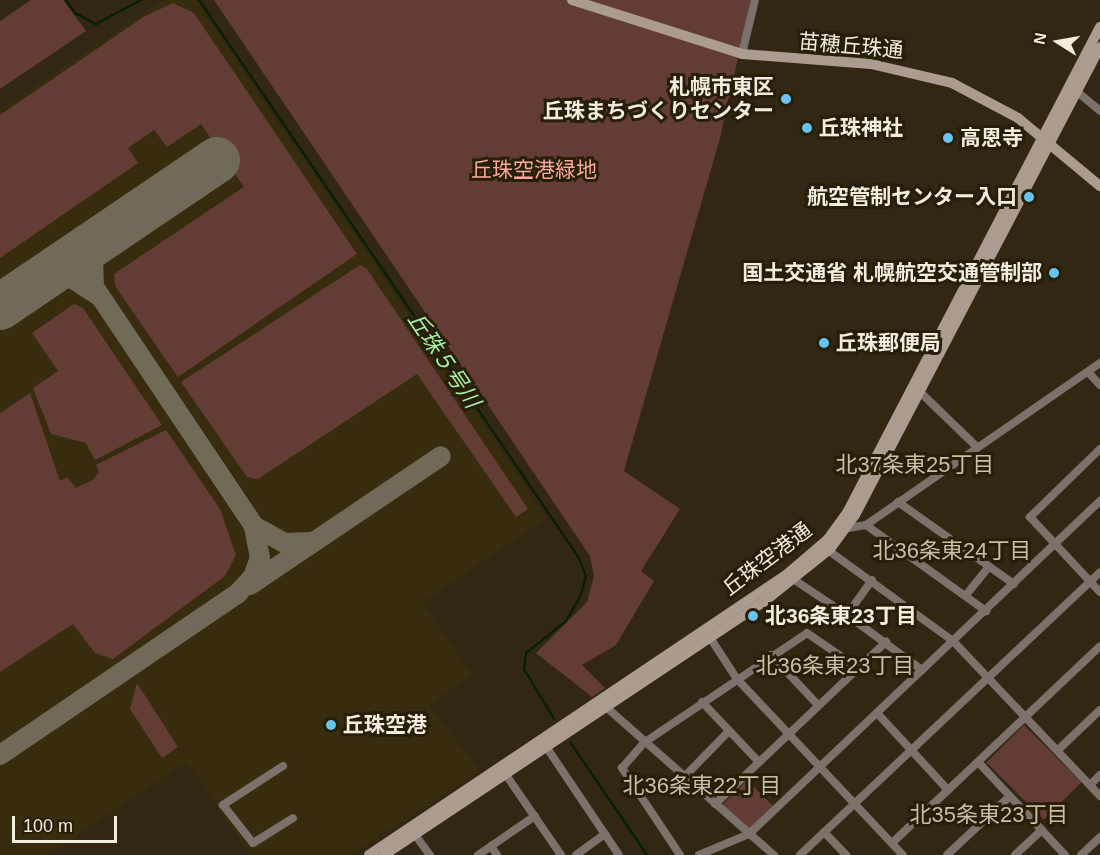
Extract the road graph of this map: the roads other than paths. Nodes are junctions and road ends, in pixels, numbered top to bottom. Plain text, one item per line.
1 (572, 0) edge
2 (755, 0) edge
3 (1100, 27) edge
4 (1100, 47) edge
5 (742, 54) junction
6 (1073, 89) junction
7 (1100, 111) edge
8 (1047, 140) junction
9 (1100, 186) edge
10 (1100, 363) edge
11 (1088, 372) junction
12 (1100, 385) edge
13 (920, 392) junction
14 (977, 447) junction
15 (1100, 449) edge
16 (1100, 501) edge
17 (898, 502) junction
18 (866, 525) junction
19 (841, 529) junction
20 (1054, 542) junction
21 (826, 548) junction
22 (989, 567) junction
23 (1100, 572) edge
24 (790, 577) junction
25 (872, 580) junction
26 (1089, 582) junction
27 (1014, 584) junction
28 (1100, 592) edge
29 (966, 595) junction
30 (986, 611) junction
31 (847, 615) junction
32 (707, 634) junction
33 (953, 641) junction
34 (886, 642) junction
35 (1100, 646) edge
36 (771, 655) junction
37 (858, 668) junction
38 (922, 670) junction
39 (988, 678) junction
40 (737, 679) junction
41 (702, 702) junction
42 (819, 705) junction
43 (606, 707) junction
44 (1100, 710) edge
45 (877, 713) junction
46 (1026, 717) junction
47 (729, 731) junction
48 (788, 734) junction
49 (645, 742) junction
50 (547, 748) junction
51 (911, 750) junction
52 (1058, 750) junction
53 (759, 762) junction
54 (978, 762) junction
55 (283, 766) dead end
56 (820, 768) junction
57 (503, 770) junction
58 (1100, 775) edge
59 (684, 777) junction
60 (1090, 785) junction
61 (948, 790) junction
62 (1100, 795) edge
63 (1010, 796) junction
64 (714, 804) junction
65 (854, 804) junction
66 (535, 816) junction
67 (293, 818) dead end
68 (1042, 830) junction
69 (412, 831) junction
70 (824, 832) junction
71 (605, 834) junction
72 (749, 834) junction
73 (1100, 837) edge
74 (892, 843) junction
75 (491, 846) junction
76 (369, 855) edge
77 (384, 855) edge
78 (430, 855) edge
79 (478, 855) edge
80 (497, 855) edge
81 (561, 855) edge
82 (576, 855) edge
83 (619, 855) edge
84 (680, 855) edge
85 (699, 855) edge
86 (774, 855) edge
87 (800, 855) edge
88 (846, 855) edge
89 (903, 855) edge
90 (947, 855) edge
91 (1015, 855) edge
92 (1065, 855) edge
93 (1081, 855) edge

1 - 5 main road, 苗穂丘珠通
2 - 5 street
3 - 6 main road, 丘珠空港通
4 - 6 main road, 丘珠空港通
5 - 8 main road, 苗穂丘珠通
6 - 7 street
6 - 8 main road, 丘珠空港通
8 - 9 main road, 苗穂丘珠通
8 - 13 main road, 丘珠空港通
8 - 19 main road, 丘珠空港通
10 - 11 street
11 - 12 street
11 - 14 street
13 - 14 street
13 - 19 main road, 丘珠空港通
14 - 17 street
15 - 20 street
16 - 20 street
17 - 18 street
17 - 22 street
18 - 19 street
18 - 29 street
19 - 21 main road, 丘珠空港通
20 - 26 street
20 - 27 street
21 - 24 main road, 丘珠空港通
21 - 25 street
22 - 27 street
22 - 29 street
23 - 26 street
24 - 31 street
24 - 32 main road, 丘珠空港通
25 - 31 street
25 - 33 street
26 - 28 street
26 - 39 street
27 - 30 street
29 - 30 street
30 - 33 street
31 - 34 street
32 - 40 street
32 - 43 main road, 丘珠空港通
32 - 57 main road, 丘珠空港通
33 - 38 street
33 - 39 street
34 - 37 street
34 - 38 street
35 - 46 street
36 - 37 street
36 - 40 street
36 - 42 street
37 - 42 street
38 - 45 street
39 - 46 street
39 - 51 street
40 - 41 street
40 - 48 street
41 - 47 street
41 - 49 street
42 - 48 street
43 - 49 street
43 - 50 main road, 丘珠空港通
44 - 52 street
45 - 51 street
45 - 56 street
46 - 52 street
46 - 54 street
47 - 53 street
47 - 59 street
48 - 53 street
48 - 56 street
49 - 59 street
49 - 84 street
50 - 57 main road, 丘珠空港通
50 - 71 street
51 - 61 street
51 - 65 street
52 - 60 street
53 - 64 street
54 - 61 street
54 - 63 street
55 - 67 street
56 - 65 street
56 - 72 street
57 - 66 street
57 - 69 main road, 丘珠空港通
58 - 60 street
59 - 64 street
60 - 62 street
61 - 74 street
63 - 68 street
63 - 90 street
64 - 72 street
65 - 70 street
65 - 74 street
66 - 75 street
66 - 81 street
68 - 91 street
68 - 92 street
69 - 76 main road, 丘珠空港通
69 - 77 main road, 丘珠空港通
69 - 78 street
70 - 87 street
70 - 88 street
71 - 82 street
71 - 83 street
72 - 85 street
72 - 86 street
73 - 93 street
74 - 89 street
75 - 79 street
75 - 80 street

